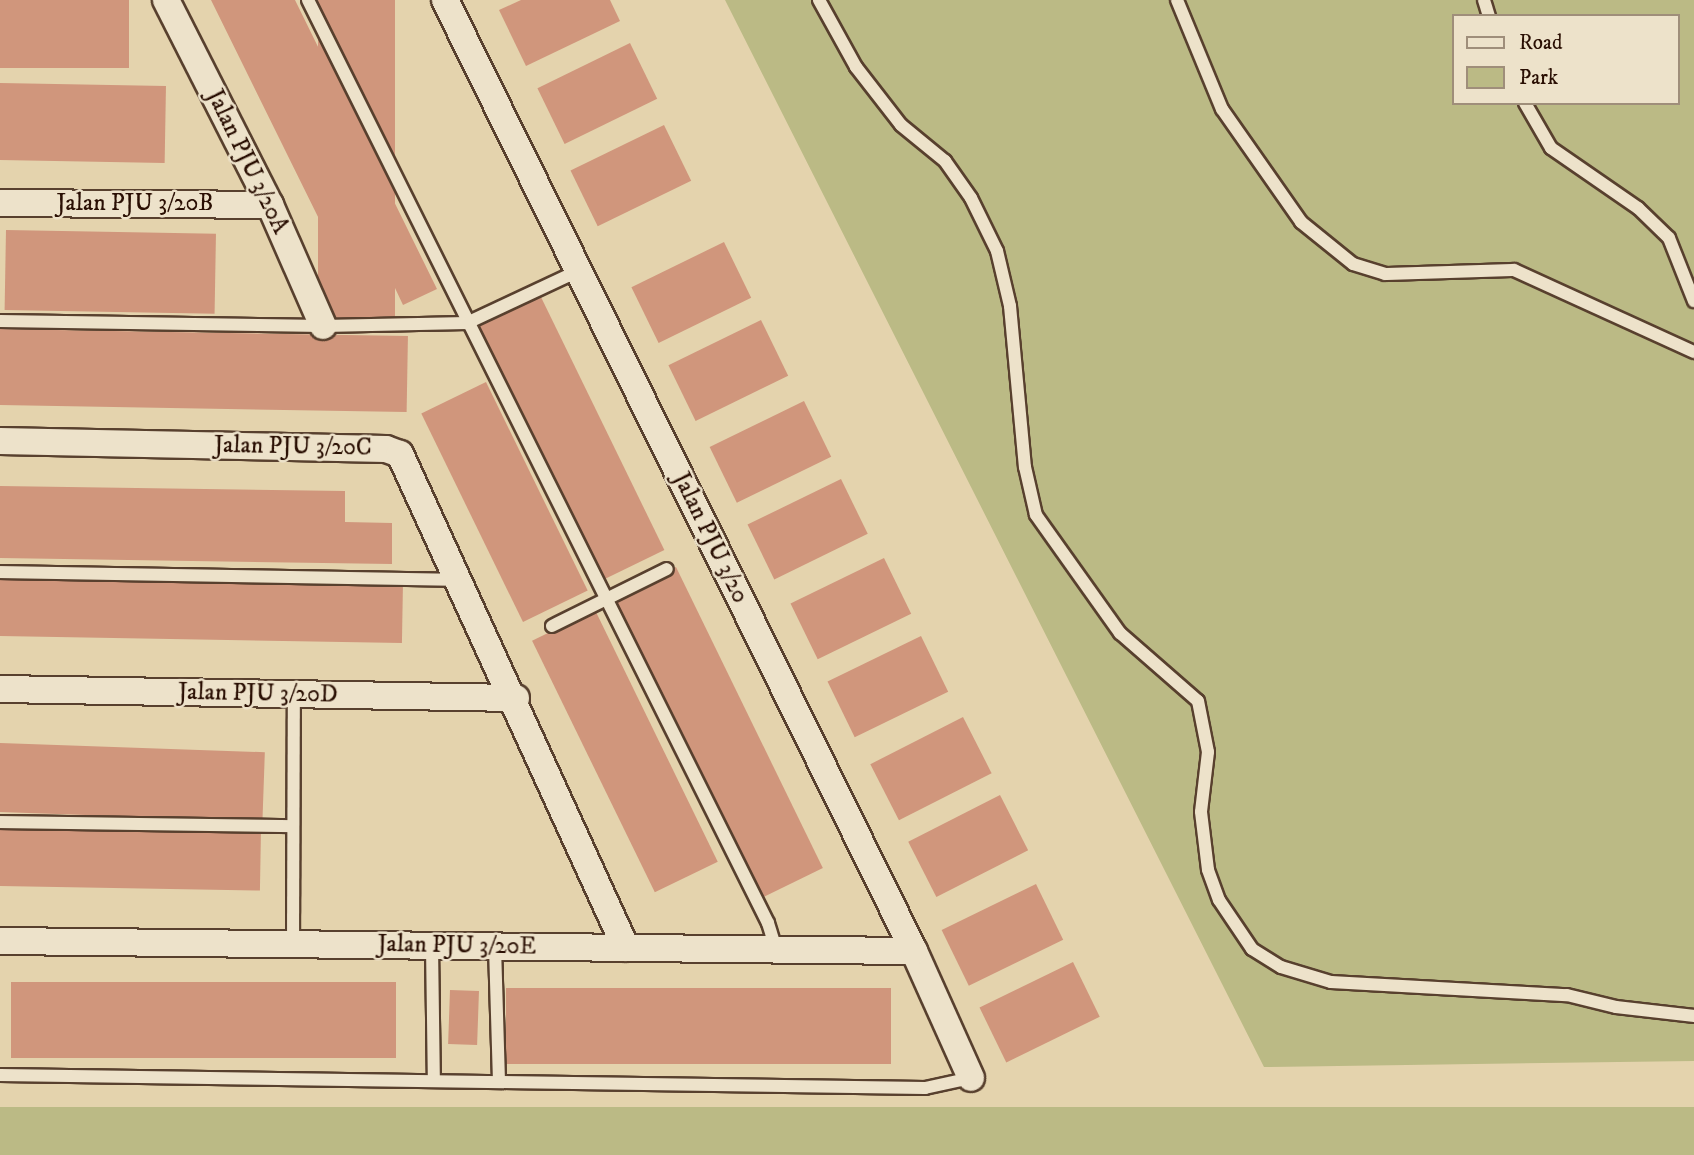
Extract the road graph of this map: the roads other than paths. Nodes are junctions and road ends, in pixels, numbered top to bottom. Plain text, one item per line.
1 (166, 0) edge
2 (308, 0) edge
3 (445, 0) edge
4 (819, 0) edge
5 (1177, 0) edge
6 (1526, 105) edge
7 (0, 203) edge
8 (270, 205) junction
9 (578, 271) junction
10 (1694, 301) edge
11 (0, 321) edge
12 (467, 323) junction
13 (323, 326) junction
14 (1694, 352) edge
15 (0, 441) edge
16 (667, 569) dead end
17 (0, 572) edge
18 (459, 580) junction
19 (606, 601) junction
20 (552, 626) dead end
21 (0, 689) edge
22 (294, 695) junction
23 (516, 698) junction
24 (0, 822) edge
25 (292, 826) junction
26 (0, 942) edge
27 (293, 944) junction
28 (432, 946) junction
29 (495, 947) junction
30 (626, 948) junction
31 (776, 949) junction
32 (914, 951) junction
33 (1694, 1016) edge
34 (0, 1075) edge
35 (971, 1078) joint
36 (434, 1081) junction
37 (499, 1082) junction

1 - 8 street, Jalan PJU 3/20A
2 - 12 lane
3 - 9 street, Jalan PJU 3/20
4 - 33 lane
5 - 14 lane
6 - 10 lane
7 - 8 street, Jalan PJU 3/20B
8 - 13 street, Jalan PJU 3/20A
9 - 12 lane
9 - 32 street, Jalan PJU 3/20
11 - 13 lane
12 - 13 lane
12 - 19 lane
15 - 18 street, Jalan PJU 3/20C
16 - 19 lane
17 - 18 lane
18 - 23 street, Jalan PJU 3/20C
19 - 20 lane
19 - 31 lane
21 - 22 street, Jalan PJU 3/20D
22 - 23 street, Jalan PJU 3/20D
22 - 25 lane
23 - 30 street, Jalan PJU 3/20C
24 - 25 lane
25 - 27 lane
26 - 27 street, Jalan PJU 3/20E
27 - 28 street, Jalan PJU 3/20E
28 - 29 street, Jalan PJU 3/20E
28 - 36 lane
29 - 30 street, Jalan PJU 3/20E
29 - 37 lane
30 - 31 street, Jalan PJU 3/20E
31 - 32 street, Jalan PJU 3/20E
32 - 35 street, Jalan PJU 3/20
34 - 36 lane
35 - 37 lane
36 - 37 lane

